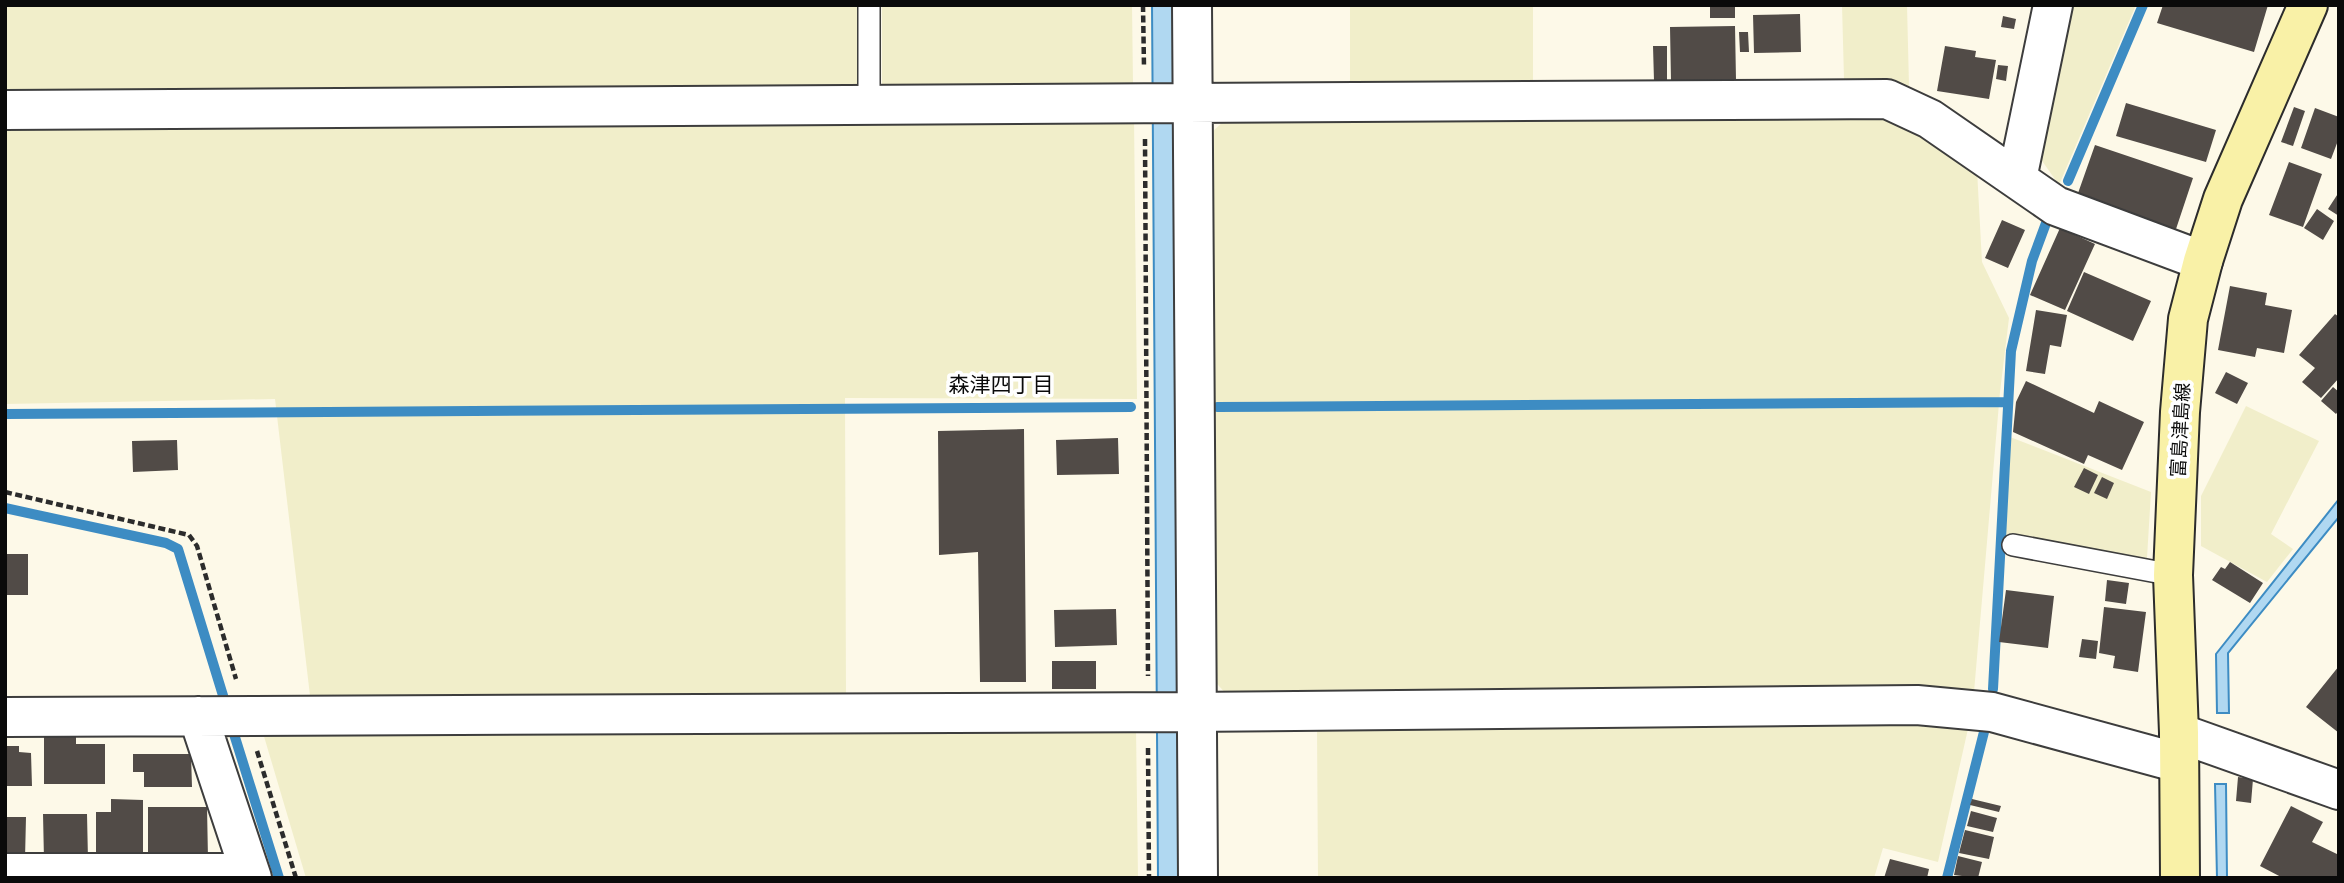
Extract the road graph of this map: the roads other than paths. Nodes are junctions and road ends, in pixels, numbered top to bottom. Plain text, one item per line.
1 (869, 5) edge
2 (1192, 5) edge
3 (2053, 5) edge
4 (2308, 5) edge
5 (1167, 102) junction
6 (869, 104) junction
7 (5, 110) edge
8 (2017, 179) junction
9 (2203, 261) junction
10 (2013, 545) dead end
11 (2173, 575) junction
12 (1172, 712) junction
13 (198, 716) junction
14 (5, 717) edge
15 (2179, 748) junction
16 (2339, 790) edge
17 (5, 873) edge
18 (251, 875) edge
19 (1198, 878) edge
20 (2180, 878) edge

1 - 6 lane
2 - 5 street
3 - 8 street
4 - 9 main road, 富島津島線
5 - 6 street
5 - 8 street
5 - 12 street
6 - 7 street
8 - 9 street
9 - 11 main road, 富島津島線
10 - 11 lane
11 - 15 main road, 富島津島線
12 - 13 street
12 - 15 street
12 - 19 street
13 - 14 street
13 - 18 street
15 - 16 street
15 - 20 main road, 富島津島線
17 - 18 street

